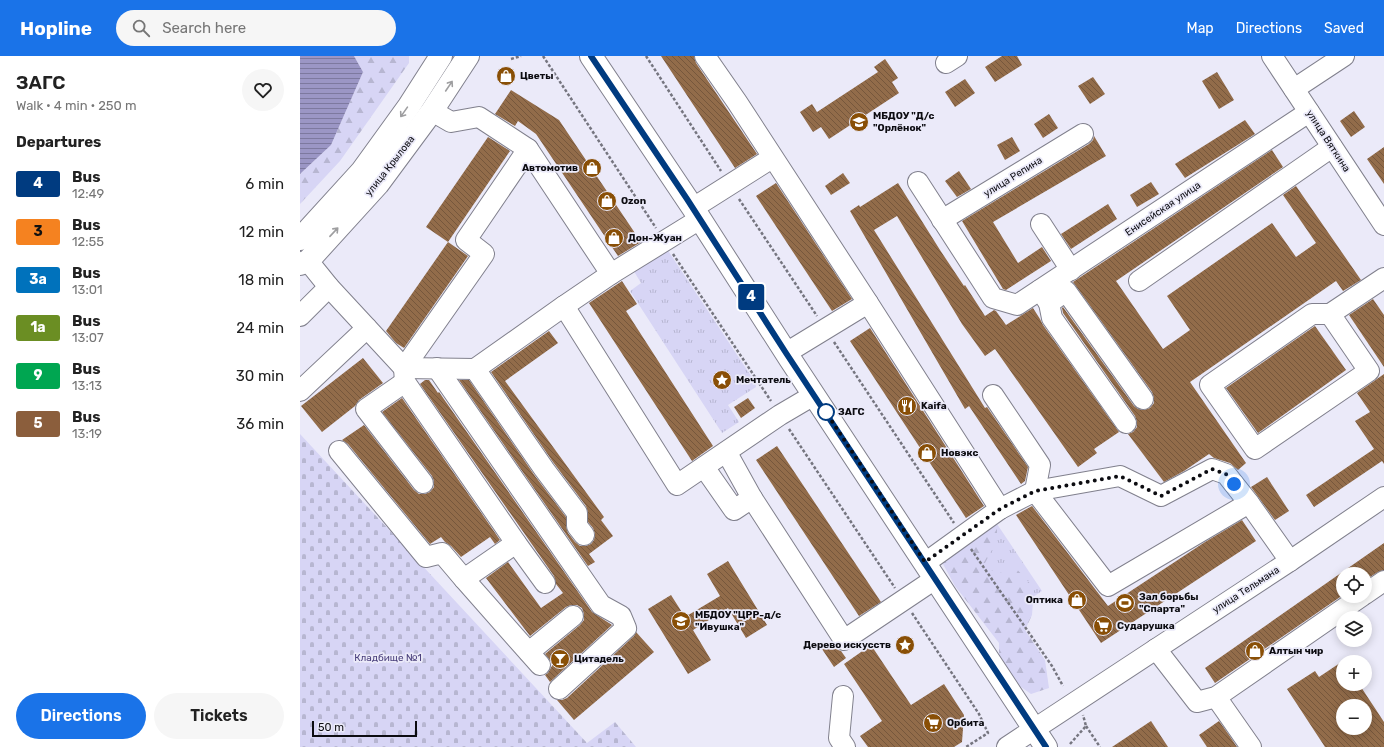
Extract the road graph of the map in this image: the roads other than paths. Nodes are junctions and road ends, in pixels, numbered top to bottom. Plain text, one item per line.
1 (441, 56) edge
2 (468, 56) edge
3 (590, 56) edge
4 (705, 56) edge
5 (1272, 56) edge
6 (1344, 56) edge
7 (1294, 89) junction
8 (432, 111) junction
9 (1309, 112) junction
10 (1083, 134) dead end
11 (1332, 147) junction
12 (528, 149) junction
13 (772, 158) junction
14 (918, 182) dead end
15 (696, 214) junction
16 (942, 220) junction
17 (1041, 224) dead end
18 (1384, 225) edge
19 (300, 239) edge
20 (304, 262) edge
21 (1071, 270) junction
22 (611, 274) junction
23 (1384, 278) edge
24 (1139, 281) dead end
25 (329, 287) junction
26 (1044, 297) junction
27 (868, 303) junction
28 (564, 306) junction
29 (1330, 314) junction
30 (300, 316) edge
31 (367, 328) junction
32 (786, 353) junction
33 (437, 368) junction
34 (475, 369) junction
35 (404, 375) junction
36 (300, 391) edge
37 (814, 395) junction
38 (993, 395) dead end
39 (1143, 399) dead end
40 (1126, 423) dead end
41 (339, 451) dead end
42 (727, 452) junction
43 (704, 467) junction
44 (423, 483) dead end
45 (1035, 491) junction
46 (1384, 497) edge
47 (752, 498) junction
48 (1249, 503) junction
49 (1000, 509) junction
50 (584, 535) dead end
51 (516, 543) junction
52 (1290, 561) junction
53 (930, 571) junction
54 (464, 579) junction
55 (1384, 581) edge
56 (545, 583) dead end
57 (1372, 589) edge
58 (1352, 603) edge
59 (572, 616) dead end
60 (1156, 649) junction
61 (559, 689) dead end
62 (844, 696) dead end
63 (1216, 697) junction
64 (1034, 729) junction
65 (845, 747) edge
66 (1007, 747) edge
67 (1046, 747) edge
68 (1250, 747) edge

1 -> 19 main road, улица Крылова
8 -> 2 main road, улица Крылова
3 - 15 main road
4 - 13 street
5 - 7 street, улица Вяткина
6 - 7 street
7 - 9 street, улица Вяткина
8 - 12 street
20 -> 8 main road, улица Крылова
9 - 11 street, улица Вяткина
9 - 21 street, Енисейская улица
10 - 16 street, улица Репина
11 - 18 street, улица Вяткина
11 - 24 street
12 - 22 street
12 - 35 street
13 - 15 street
13 - 27 street
14 - 16 street
15 - 22 street
15 - 32 main road
16 - 26 street, Енисейская улица
17 - 21 street
20 - 25 street
21 - 26 street, Енисейская улица
22 - 28 street
23 - 29 street
25 - 30 street
25 - 31 street
26 - 39 street
26 - 40 street
27 - 32 street
27 - 49 street
28 - 34 street
28 - 43 street
29 - 29 street
31 - 35 street
31 - 36 street
32 - 37 main road
33 - 34 street
33 - 35 street
33 - 61 street
34 - 50 street
35 - 44 street
35 - 51 street
37 - 42 street
37 - 53 main road
38 - 45 street
41 - 54 street
42 - 43 street
42 - 47 street
43 - 47 street
45 - 48 street
45 - 48 street
45 - 49 street
46 - 52 street, улица Тельмана
47 - 53 street
48 - 52 street
49 - 53 street
51 - 54 street
51 - 56 street
52 - 60 street, улица Тельмана
53 - 64 main road
54 - 59 street
55 - 57 street
58 - 63 street
60 - 63 street
60 - 64 street, улица Тельмана
62 - 65 street
63 - 68 street
64 - 66 street, улица Тельмана
64 - 67 main road

